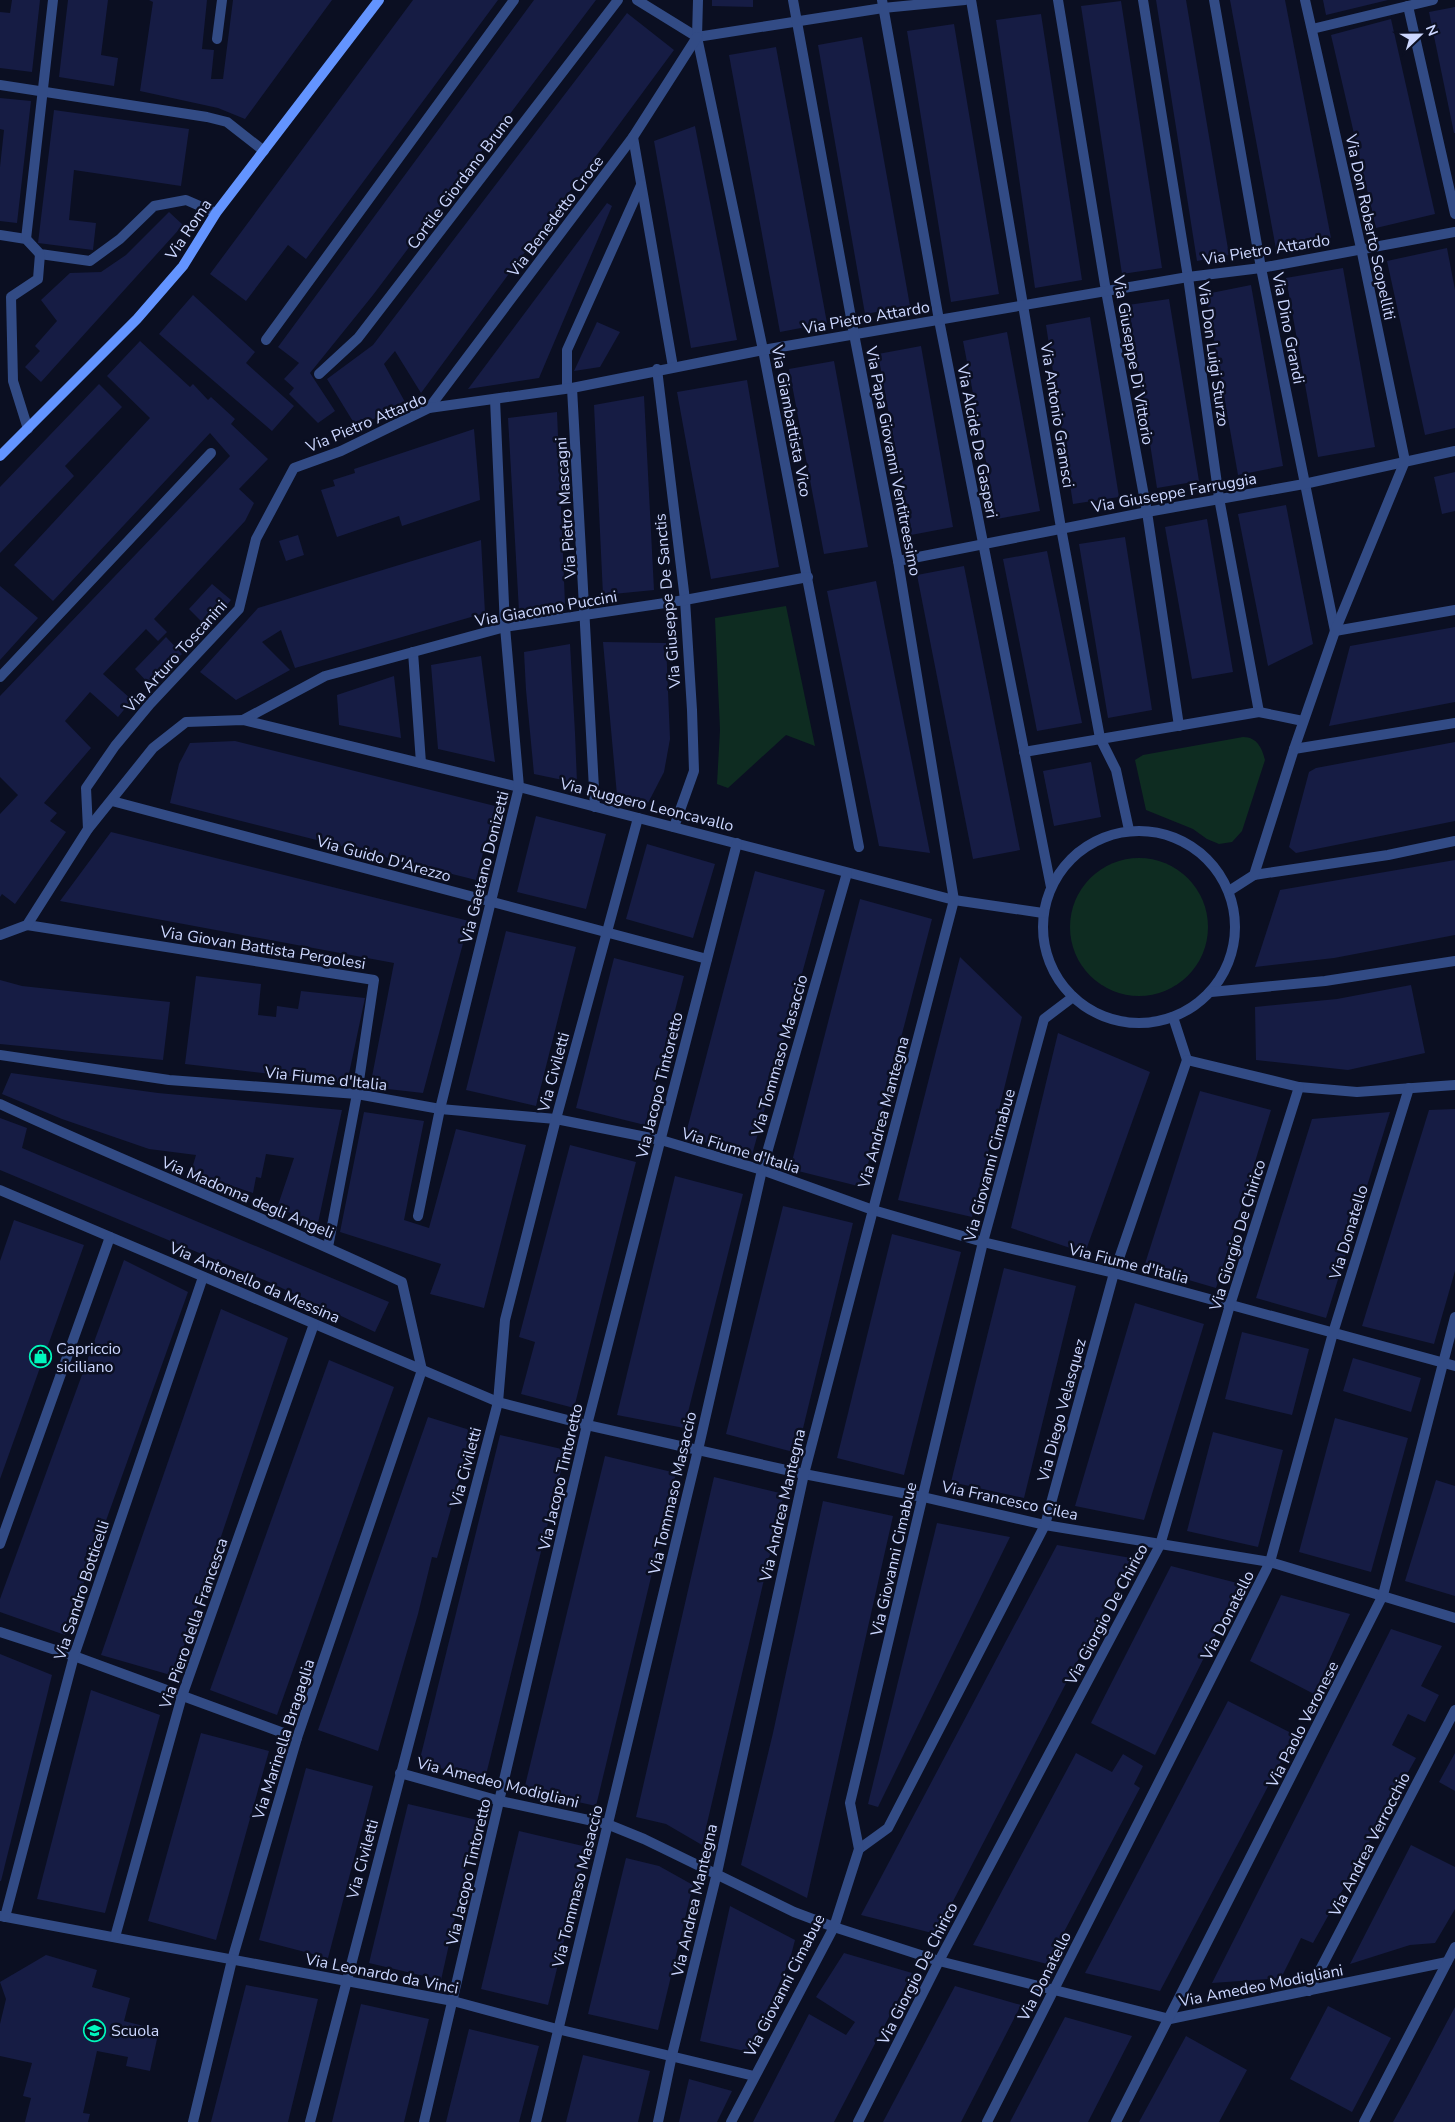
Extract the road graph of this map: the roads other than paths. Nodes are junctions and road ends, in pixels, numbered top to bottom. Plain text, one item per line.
1 (53, 0) edge
2 (222, 0) edge
3 (379, 0) edge
4 (514, 0) edge
5 (618, 0) edge
6 (637, 0) edge
7 (698, 0) edge
8 (793, 0) edge
9 (965, 0) edge
10 (971, 0) edge
11 (1058, 0) edge
12 (1143, 0) edge
13 (1214, 0) edge
14 (1305, 0) edge
15 (1433, 0) edge
16 (883, 4) edge
17 (1408, 6) junction
18 (797, 21) junction
19 (1312, 29) junction
20 (697, 37) junction
21 (217, 39) dead end
22 (0, 85) edge
23 (43, 92) junction
24 (633, 138) junction
25 (264, 151) junction
26 (641, 185) junction
27 (216, 214) junction
28 (1455, 214) edge
29 (1455, 232) edge
30 (0, 235) edge
31 (26, 239) junction
32 (1361, 248) junction
33 (40, 254) junction
34 (1261, 268) junction
35 (1188, 277) junction
36 (1106, 291) junction
37 (1024, 305) junction
38 (939, 320) junction
39 (854, 334) junction
40 (266, 340) dead end
41 (763, 350) junction
42 (673, 368) junction
43 (657, 369) junction
44 (319, 374) dead end
45 (570, 388) junction
46 (495, 399) junction
47 (429, 408) junction
48 (28, 429) junction
49 (1455, 451) edge
50 (210, 453) dead end
51 (0, 456) edge
52 (1405, 461) junction
53 (294, 468) joint
54 (1304, 484) junction
55 (1219, 498) junction
56 (1147, 512) junction
57 (1061, 528) junction
58 (982, 544) junction
59 (898, 561) junction
60 (808, 577) junction
61 (685, 600) junction
62 (1455, 610) edge
63 (586, 615) junction
64 (505, 628) junction
65 (1335, 632) junction
66 (413, 652) junction
67 (0, 677) edge
68 (1259, 712) junction
69 (244, 720) junction
70 (1304, 721) junction
71 (1455, 723) edge
72 (1179, 726) junction
73 (1100, 738) junction
74 (1294, 749) junction
75 (1024, 752) junction
76 (421, 763) junction
77 (519, 788) junction
78 (112, 801) junction
79 (596, 807) junction
80 (638, 818) junction
81 (674, 827) junction
82 (88, 829) junction
83 (1129, 830) junction
84 (1455, 841) edge
85 (737, 843) junction
86 (859, 847) dead end
87 (847, 873) junction
88 (1254, 875) junction
89 (1051, 887) junction
90 (1229, 891) junction
91 (954, 900) junction
92 (491, 903) junction
93 (1043, 913) junction
94 (27, 925) junction
95 (607, 933) junction
96 (0, 935) edge
97 (708, 959) junction
98 (1455, 961) edge
99 (1211, 992) junction
100 (1073, 997) junction
101 (1173, 1017) junction
102 (0, 1055) edge
103 (1187, 1060) junction
104 (1455, 1085) edge
105 (1299, 1087) junction
106 (1409, 1088) junction
107 (357, 1094) junction
108 (0, 1104) edge
109 (440, 1109) junction
110 (556, 1120) junction
111 (660, 1140) junction
112 (762, 1170) junction
113 (0, 1190) edge
114 (873, 1210) junction
115 (418, 1216) dead end
116 (110, 1237) junction
117 (983, 1242) junction
118 (328, 1247) junction
119 (1114, 1273) junction
120 (203, 1277) junction
121 (1230, 1305) junction
122 (1455, 1317) edge
123 (314, 1324) junction
124 (1333, 1333) junction
125 (1442, 1363) junction
126 (1455, 1366) edge
127 (422, 1370) junction
128 (498, 1402) junction
129 (587, 1425) junction
130 (698, 1450) junction
131 (804, 1474) junction
132 (923, 1497) junction
133 (1045, 1525) junction
134 (0, 1544) edge
135 (1160, 1544) junction
136 (1270, 1562) junction
137 (1383, 1595) junction
138 (1455, 1618) edge
139 (0, 1632) edge
140 (74, 1656) junction
141 (182, 1696) junction
142 (1455, 1710) edge
143 (297, 1738) junction
144 (400, 1773) junction
145 (500, 1801) junction
146 (607, 1824) junction
147 (859, 1849) junction
148 (717, 1873) junction
149 (2, 1917) edge
150 (834, 1926) junction
151 (115, 1937) junction
152 (1455, 1947) edge
153 (232, 1960) junction
154 (940, 1961) junction
155 (1447, 1962) junction
156 (346, 1980) junction
157 (1054, 1990) junction
158 (1309, 1991) junction
159 (453, 2001) junction
160 (1170, 2019) junction
161 (557, 2029) junction
162 (672, 2055) junction
163 (754, 2076) junction
164 (193, 2122) edge
165 (310, 2122) edge
166 (424, 2122) edge
167 (536, 2122) edge
168 (658, 2122) edge
169 (731, 2122) edge
170 (858, 2122) edge
171 (987, 2122) edge
172 (1116, 2122) edge
173 (1364, 2122) edge

1 - 23 street
2 - 21 street
3 - 25 main road, Via Roma
4 - 40 street
5 - 44 street, Cortile Giordano Bruno
6 - 20 street
7 - 20 street, Via Giambattista Vico
8 - 18 street, Via Papa Giovanni Ventitreesimo
9 - 16 street
10 - 37 street, Via Antonio Gramsci
11 - 36 street, Via Giuseppe Di Vittorio
12 - 35 street, Via Don Luigi Sturzo
13 - 34 street, Via Dino Grandi
14 - 19 street, Via Don Roberto Scopelliti
15 - 17 street
16 - 18 street
16 - 38 street, Via Alcide De Gasperi
17 - 19 street
17 - 28 street
18 - 20 street
18 - 39 street, Via Papa Giovanni Ventitreesimo
19 - 32 street, Via Don Roberto Scopelliti
20 - 24 street, Via Benedetto Croce
20 - 41 street, Via Giambattista Vico
22 - 23 street
23 - 25 street
23 - 31 street
24 - 26 street
24 - 47 street, Via Benedetto Croce
25 - 27 main road, Via Roma
26 - 42 street
26 - 45 street
27 - 33 street
27 - 48 main road, Via Roma
29 - 32 street, Via Pietro Attardo
30 - 31 street
31 - 33 street
32 - 34 street, Via Pietro Attardo
32 - 52 street, Via Don Roberto Scopelliti
33 - 48 street
34 - 35 street, Via Pietro Attardo
34 - 54 street, Via Dino Grandi
35 - 36 street, Via Pietro Attardo
35 - 55 street, Via Don Luigi Sturzo
36 - 37 street, Via Pietro Attardo
36 - 56 street, Via Giuseppe Di Vittorio
37 - 38 street, Via Pietro Attardo
37 - 57 street, Via Antonio Gramsci
38 - 39 street, Via Pietro Attardo
38 - 58 street, Via Alcide De Gasperi
39 - 41 street, Via Pietro Attardo
39 - 59 street, Via Papa Giovanni Ventitreesimo
41 - 42 street, Via Pietro Attardo
41 - 60 street, Via Giambattista Vico
42 - 43 street, Via Pietro Attardo
43 - 45 street, Via Pietro Attardo
43 - 61 street, Via Giuseppe De Sanctis
45 - 46 street, Via Pietro Attardo
45 - 63 street, Via Pietro Mascagni
46 - 47 street, Via Pietro Attardo
46 - 64 street, Via Gaetano Donizetti
47 - 53 street, Via Pietro Attardo
48 - 51 main road, Via Roma
49 - 52 street, Via Giuseppe Farruggia
50 - 67 street
52 - 54 street, Via Giuseppe Farruggia
52 - 65 street
53 - 82 street, Via Arturo Toscanini
54 - 55 street, Via Giuseppe Farruggia
54 - 65 street, Via Dino Grandi
55 - 56 street, Via Giuseppe Farruggia
55 - 68 street, Via Don Luigi Sturzo
56 - 57 street, Via Giuseppe Farruggia
56 - 72 street, Via Giuseppe Di Vittorio
57 - 58 street, Via Giuseppe Farruggia
57 - 73 street, Via Antonio Gramsci
58 - 59 street, Via Giuseppe Farruggia
58 - 75 street, Via Alcide De Gasperi
59 - 91 street, Via Papa Giovanni Ventitreesimo
60 - 61 street, Via Giacomo Puccini
60 - 86 street, Via Giambattista Vico
61 - 63 street, Via Giacomo Puccini
61 - 81 street, Via Giuseppe De Sanctis
62 - 65 street
63 - 64 street, Via Giacomo Puccini
63 - 79 street, Via Pietro Mascagni
64 - 66 street, Via Giacomo Puccini
64 - 77 street, Via Gaetano Donizetti
65 - 70 street
66 - 69 street, Via Giacomo Puccini
66 - 76 street
68 - 70 street
68 - 72 street
69 - 76 street, Via Ruggero Leoncavallo
69 - 78 street
70 - 74 street
71 - 74 street
72 - 73 street
73 - 75 street
73 - 83 street, Via Antonio Gramsci
74 - 88 street
75 - 89 street, Via Alcide De Gasperi
76 - 77 street, Via Ruggero Leoncavallo
77 - 79 street, Via Ruggero Leoncavallo
77 - 92 street, Via Gaetano Donizetti
78 - 82 street
78 - 92 street, Via Guido D'Arezzo
79 - 80 street, Via Ruggero Leoncavallo
80 - 81 street, Via Ruggero Leoncavallo
80 - 95 street, Via Civiletti
81 - 85 street, Via Ruggero Leoncavallo
82 - 94 street
83 - 89 street
83 - 90 street
84 - 88 street
85 - 87 street, Via Ruggero Leoncavallo
85 - 97 street, Via Jacopo Tintoretto
87 - 91 street, Via Ruggero Leoncavallo
87 - 112 street, Via Tommaso Masaccio
88 - 90 street
89 - 93 street
90 - 99 street
91 - 93 street, Via Ruggero Leoncavallo
91 - 114 street, Via Andrea Mantegna
92 - 95 street, Via Guido D'Arezzo
92 - 109 street, Via Gaetano Donizetti
93 - 100 street
94 - 96 street
94 - 107 street, Via Giovan Battista Pergolesi
95 - 97 street, Via Guido D'Arezzo
95 - 110 street, Via Civiletti
97 - 111 street, Via Jacopo Tintoretto
98 - 99 street
99 - 101 street
100 - 101 street
100 - 117 street, Via Giovanni Cimabue
101 - 103 street
102 - 107 street, Via Fiume d'Italia
103 - 105 street
103 - 119 street, Via Diego Velasquez
104 - 106 street
105 - 106 street
105 - 121 street, Via Giorgio De Chirico
106 - 124 street, Via Donatello
107 - 109 street, Via Fiume d'Italia
107 - 118 street, Via Giovan Battista Pergolesi
108 - 118 street, Via Madonna degli Angeli
109 - 110 street, Via Fiume d'Italia
109 - 115 street, Via Gaetano Donizetti
110 - 111 street, Via Fiume d'Italia
110 - 128 street, Via Civiletti
111 - 112 street, Via Fiume d'Italia
111 - 129 street, Via Jacopo Tintoretto
112 - 114 street, Via Fiume d'Italia
112 - 130 street, Via Tommaso Masaccio
113 - 116 street, Via Antonello da Messina
114 - 117 street, Via Fiume d'Italia
114 - 131 street, Via Andrea Mantegna
116 - 120 street, Via Antonello da Messina
116 - 134 street
117 - 119 street, Via Fiume d'Italia
117 - 132 street, Via Giovanni Cimabue
118 - 127 street, Via Madonna degli Angeli
119 - 121 street, Via Fiume d'Italia
119 - 133 street, Via Diego Velasquez
120 - 123 street, Via Antonello da Messina
120 - 140 street, Via Sandro Botticelli
121 - 124 street, Via Fiume d'Italia
121 - 135 street, Via Giorgio De Chirico
122 - 125 street, Via Paolo Veronese
123 - 127 street, Via Antonello da Messina
123 - 141 street, Via Piero della Francesca
124 - 125 street, Via Fiume d'Italia
124 - 136 street, Via Donatello
125 - 126 street, Via Fiume d'Italia
125 - 137 street, Via Paolo Veronese
127 - 128 street, Via Antonello da Messina
127 - 143 street, Via Marinella Bragaglia
128 - 129 street, Via Francesco Cilea
128 - 144 street, Via Civiletti
129 - 130 street, Via Francesco Cilea
129 - 145 street, Via Jacopo Tintoretto
130 - 131 street, Via Francesco Cilea
130 - 146 street, Via Tommaso Masaccio
131 - 132 street, Via Francesco Cilea
131 - 148 street, Via Andrea Mantegna
132 - 133 street, Via Francesco Cilea
132 - 147 street, Via Giovanni Cimabue
133 - 135 street, Via Francesco Cilea
133 - 147 street, Via Diego Velasquez
135 - 136 street, Via Francesco Cilea
135 - 154 street, Via Giorgio De Chirico
136 - 137 street, Via Francesco Cilea
136 - 157 street, Via Donatello
137 - 138 street, Via Francesco Cilea
137 - 160 street, Via Paolo Veronese
139 - 140 street
140 - 141 street
140 - 149 street, Via Sandro Botticelli
141 - 143 street
141 - 151 street, Via Piero della Francesca
142 - 158 street, Via Andrea Verrocchio
143 - 153 street, Via Marinella Bragaglia
144 - 145 street, Via Amedeo Modigliani
144 - 156 street, Via Civiletti
145 - 146 street, Via Amedeo Modigliani
145 - 159 street, Via Jacopo Tintoretto
146 - 148 street, Via Amedeo Modigliani
146 - 161 street, Via Tommaso Masaccio
147 - 150 street, Via Giovanni Cimabue
148 - 150 street, Via Amedeo Modigliani
148 - 162 street, Via Andrea Mantegna
149 - 151 street, Via Leonardo da Vinci
150 - 154 street, Via Amedeo Modigliani
150 - 163 street, Via Giovanni Cimabue
151 - 153 street, Via Leonardo da Vinci
152 - 155 street
153 - 156 street, Via Leonardo da Vinci
153 - 164 street, Via Marinella Bragaglia
154 - 157 street, Via Amedeo Modigliani
154 - 170 street, Via Giorgio De Chirico
155 - 158 street, Via Amedeo Modigliani
155 - 173 street
156 - 159 street, Via Leonardo da Vinci
156 - 165 street, Via Civiletti
157 - 160 street, Via Amedeo Modigliani
157 - 171 street, Via Donatello
158 - 160 street, Via Amedeo Modigliani
159 - 161 street, Via Leonardo da Vinci
159 - 166 street, Via Jacopo Tintoretto
160 - 172 street, Via Paolo Veronese
161 - 162 street, Via Leonardo da Vinci
161 - 167 street, Via Tommaso Masaccio
162 - 163 street, Via Leonardo da Vinci
162 - 168 street, Via Andrea Mantegna
163 - 169 street, Via Giovanni Cimabue

